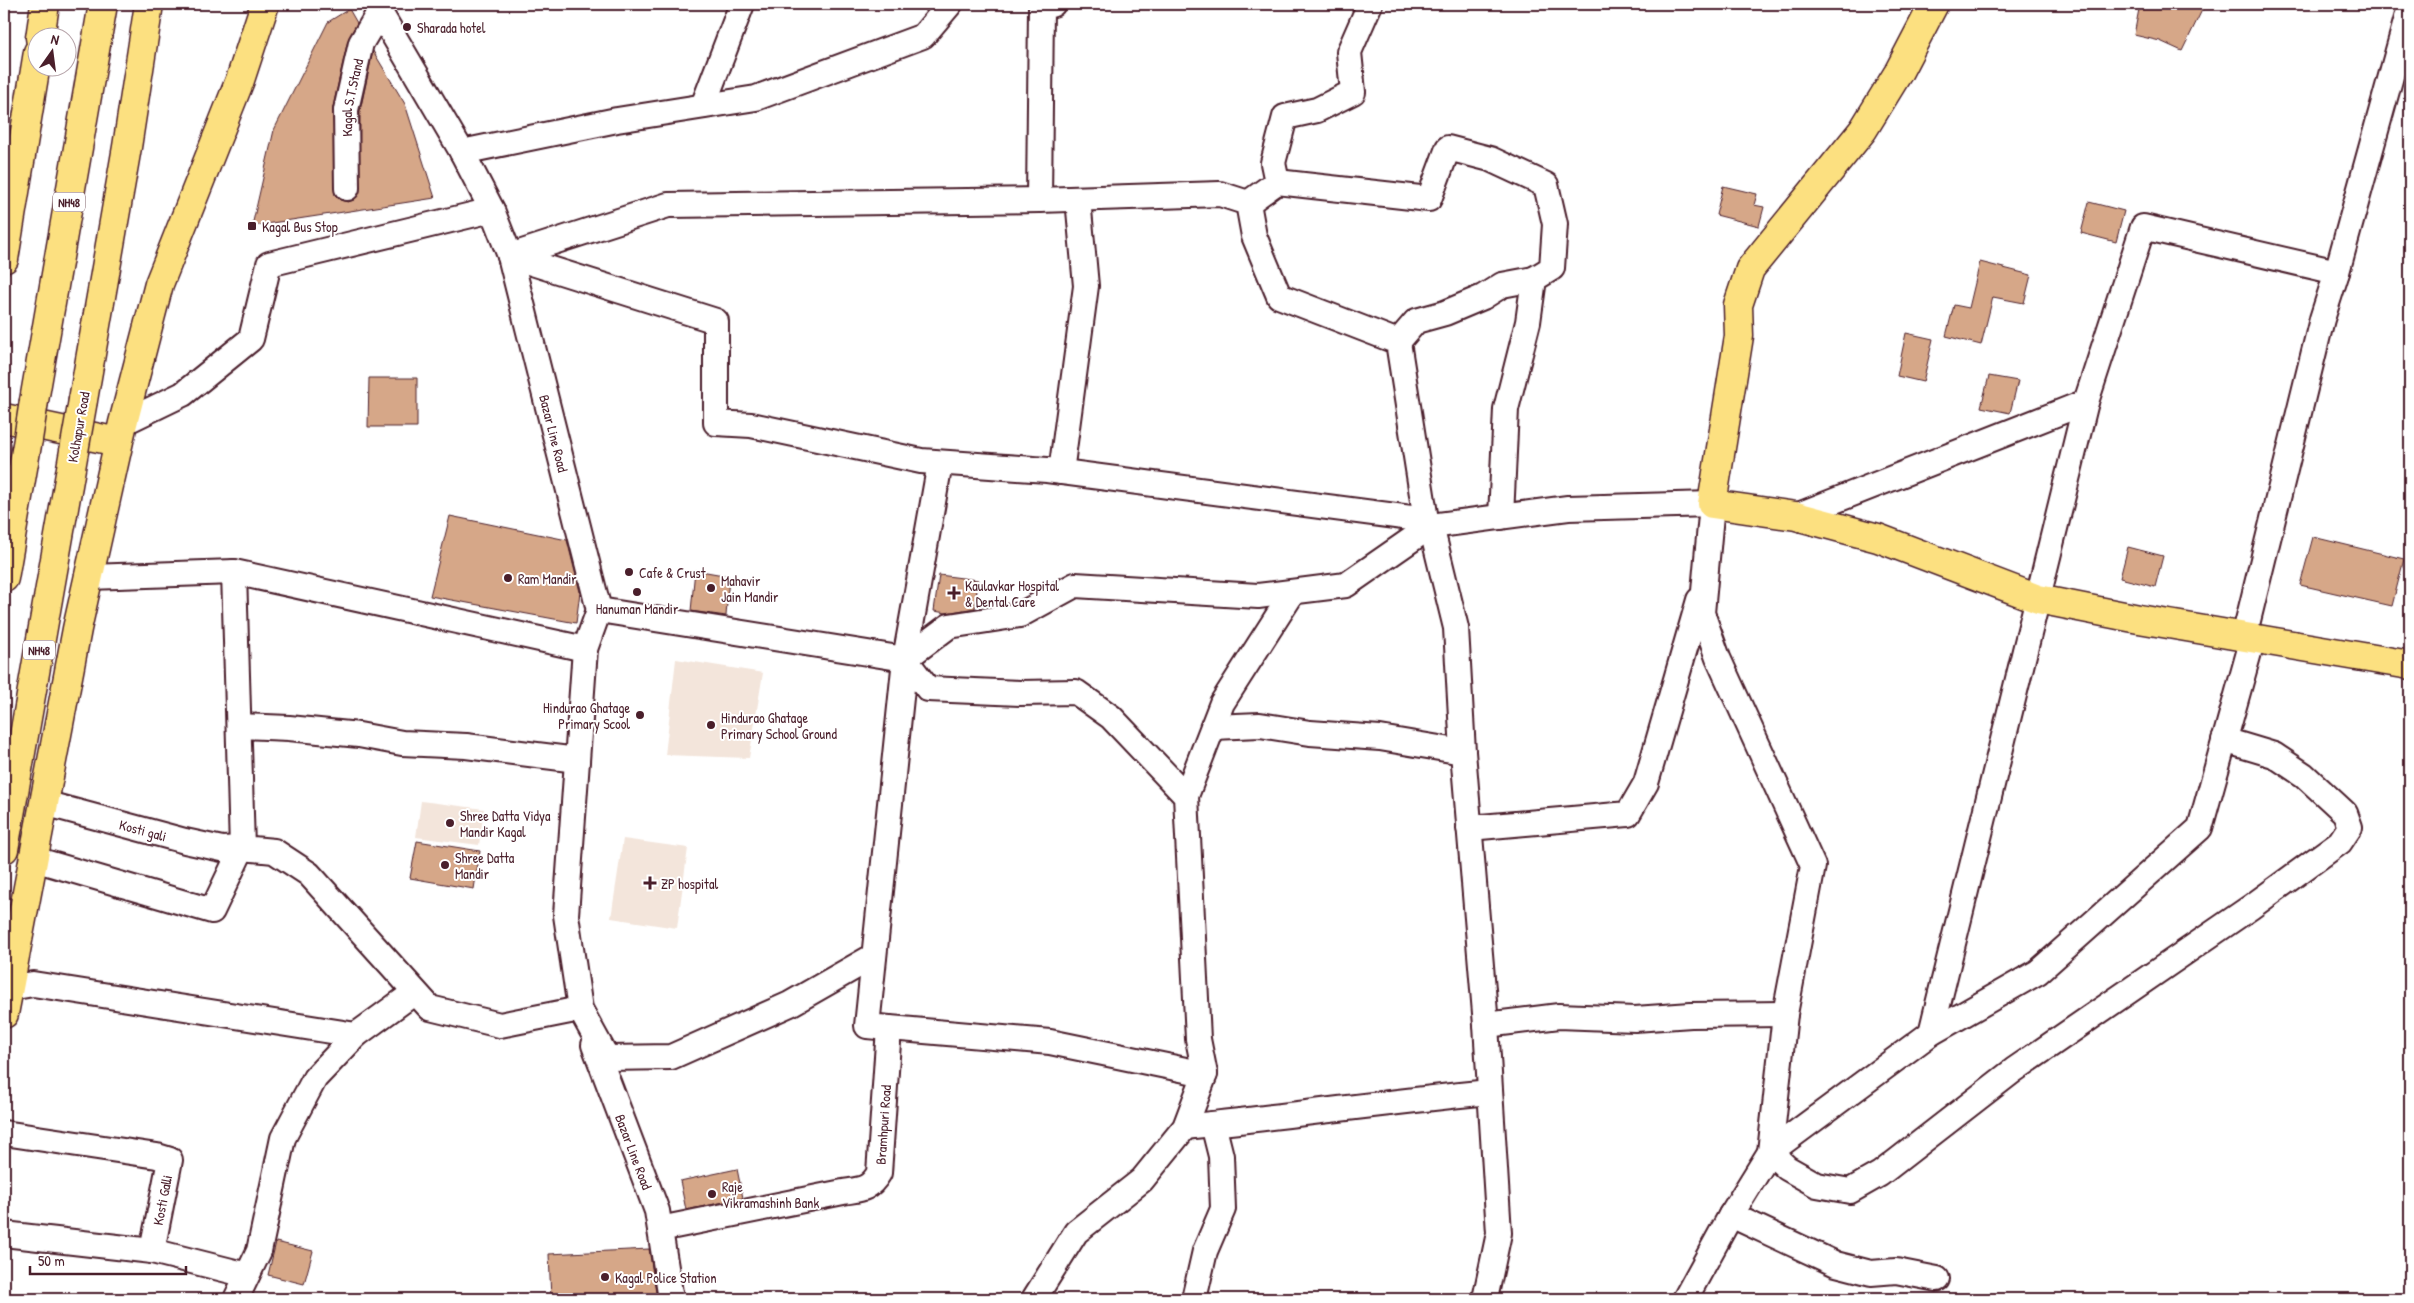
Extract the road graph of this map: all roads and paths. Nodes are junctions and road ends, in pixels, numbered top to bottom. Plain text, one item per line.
1 (46, 4) edge
2 (103, 4) edge
3 (149, 4) edge
4 (265, 4) edge
5 (742, 4) edge
6 (950, 4) edge
7 (1053, 4) edge
8 (1370, 4) edge
9 (1934, 4) edge
10 (2410, 7) edge
11 (378, 8) edge
12 (42, 28) edge
13 (34, 78) edge
14 (703, 106) junction
15 (462, 152) junction
16 (1277, 182) junction
17 (347, 188) dead end
18 (1078, 199) junction
19 (1038, 200) junction
20 (1248, 202) junction
21 (492, 210) junction
22 (510, 256) junction
23 (4, 259) edge
24 (2337, 272) junction
25 (1534, 279) junction
26 (1398, 342) junction
27 (2086, 402) junction
28 (4, 418) edge
29 (121, 433) junction
30 (940, 462) junction
31 (1061, 472) junction
32 (1712, 504) junction
33 (1796, 516) junction
34 (1501, 517) junction
35 (1431, 526) junction
36 (234, 572) junction
37 (89, 577) junction
38 (1705, 577) junction
39 (4, 578) edge
40 (1293, 592) junction
41 (2038, 599) junction
42 (599, 610) junction
43 (2248, 637) junction
44 (585, 649) junction
45 (905, 659) junction
46 (2410, 665) edge
47 (239, 726) junction
48 (1213, 727) junction
49 (2224, 740) junction
50 (1462, 752) junction
51 (577, 760) junction
52 (1186, 796) junction
53 (44, 803) junction
54 (1469, 828) junction
55 (242, 848) junction
56 (4, 849) edge
57 (34, 859) junction
58 (874, 956) junction
59 (10, 988) junction
60 (416, 992) junction
61 (580, 1009) junction
62 (4, 1014) edge
63 (1785, 1014) junction
64 (1486, 1025) junction
65 (889, 1028) junction
66 (1932, 1033) junction
67 (356, 1035) junction
68 (1204, 1074) junction
69 (1490, 1092) junction
70 (1213, 1124) junction
71 (1185, 1128) junction
72 (4, 1134) edge
73 (1770, 1152) junction
74 (1731, 1215) junction
75 (660, 1229) junction
76 (4, 1234) edge
77 (152, 1251) junction
78 (247, 1275) junction
79 (1937, 1279) dead end
80 (236, 1299) edge
81 (671, 1299) edge
82 (1034, 1299) edge
83 (1194, 1299) edge
84 (1485, 1299) edge
85 (1685, 1299) edge

1 - 12 main road
2 - 39 main road, NH48, bridge
3 - 56 main road, Kolhapur Road / NH48, bridge
4 - 29 main road
5 - 14 street
6 - 14 street
7 - 19 street
8 - 16 street
9 - 32 main road
10 - 24 street
11 - 15 street, Bazar Line Road
11 - 17 street, Kagal S.T.Stand
13 - 23 main road
14 - 15 street
15 - 21 street, Bazar Line Road
16 - 20 street
16 - 25 street
18 - 19 street
18 - 20 street
18 - 31 street
19 - 22 street
20 - 26 street
21 - 22 street, Bazar Line Road
21 - 29 street
22 - 30 street
22 - 42 street, Bazar Line Road
24 - 27 street
24 - 43 street
25 - 26 street
25 - 34 street
26 - 31 street
27 - 33 street
27 - 41 street
28 - 29 main road
29 - 37 main road
30 - 31 street
30 - 45 street
32 - 33 main road
32 - 34 street
32 - 38 street
33 - 41 main road
34 - 35 street
35 - 40 street
35 - 50 street
36 - 37 street
36 - 44 street
36 - 47 street
37 - 53 main road
38 - 54 street
38 - 63 street
40 - 45 street
40 - 48 street
41 - 43 main road
41 - 66 street
42 - 44 street
42 - 45 street
43 - 46 main road
43 - 49 street
44 - 51 street
45 - 52 street
45 - 58 street
47 - 51 street
47 - 55 street
48 - 50 street
48 - 52 street
49 - 66 street
49 - 73 street
50 - 54 street
51 - 61 street
52 - 68 street
53 - 55 street, Kosti gali
53 - 57 main road
54 - 64 street
55 - 57 street
55 - 60 street, Kosti gali
57 - 59 main road
58 - 61 street
58 - 65 street
59 - 62 main road
59 - 67 street
60 - 61 street, Kosti gali
60 - 67 street
61 - 75 street, Bazar Line Road
63 - 64 street
63 - 73 street
64 - 69 street
65 - 68 street
65 - 75 street, Bramhpuri Road
66 - 73 street
67 - 78 street
68 - 71 street
69 - 70 street
69 - 84 street
70 - 71 street
70 - 83 street
71 - 82 street
72 - 77 street, Kosti Galli
73 - 74 street
74 - 79 street
74 - 85 street
75 - 81 street, Bazar Line Road
76 - 77 street
77 - 78 street
78 - 80 street

